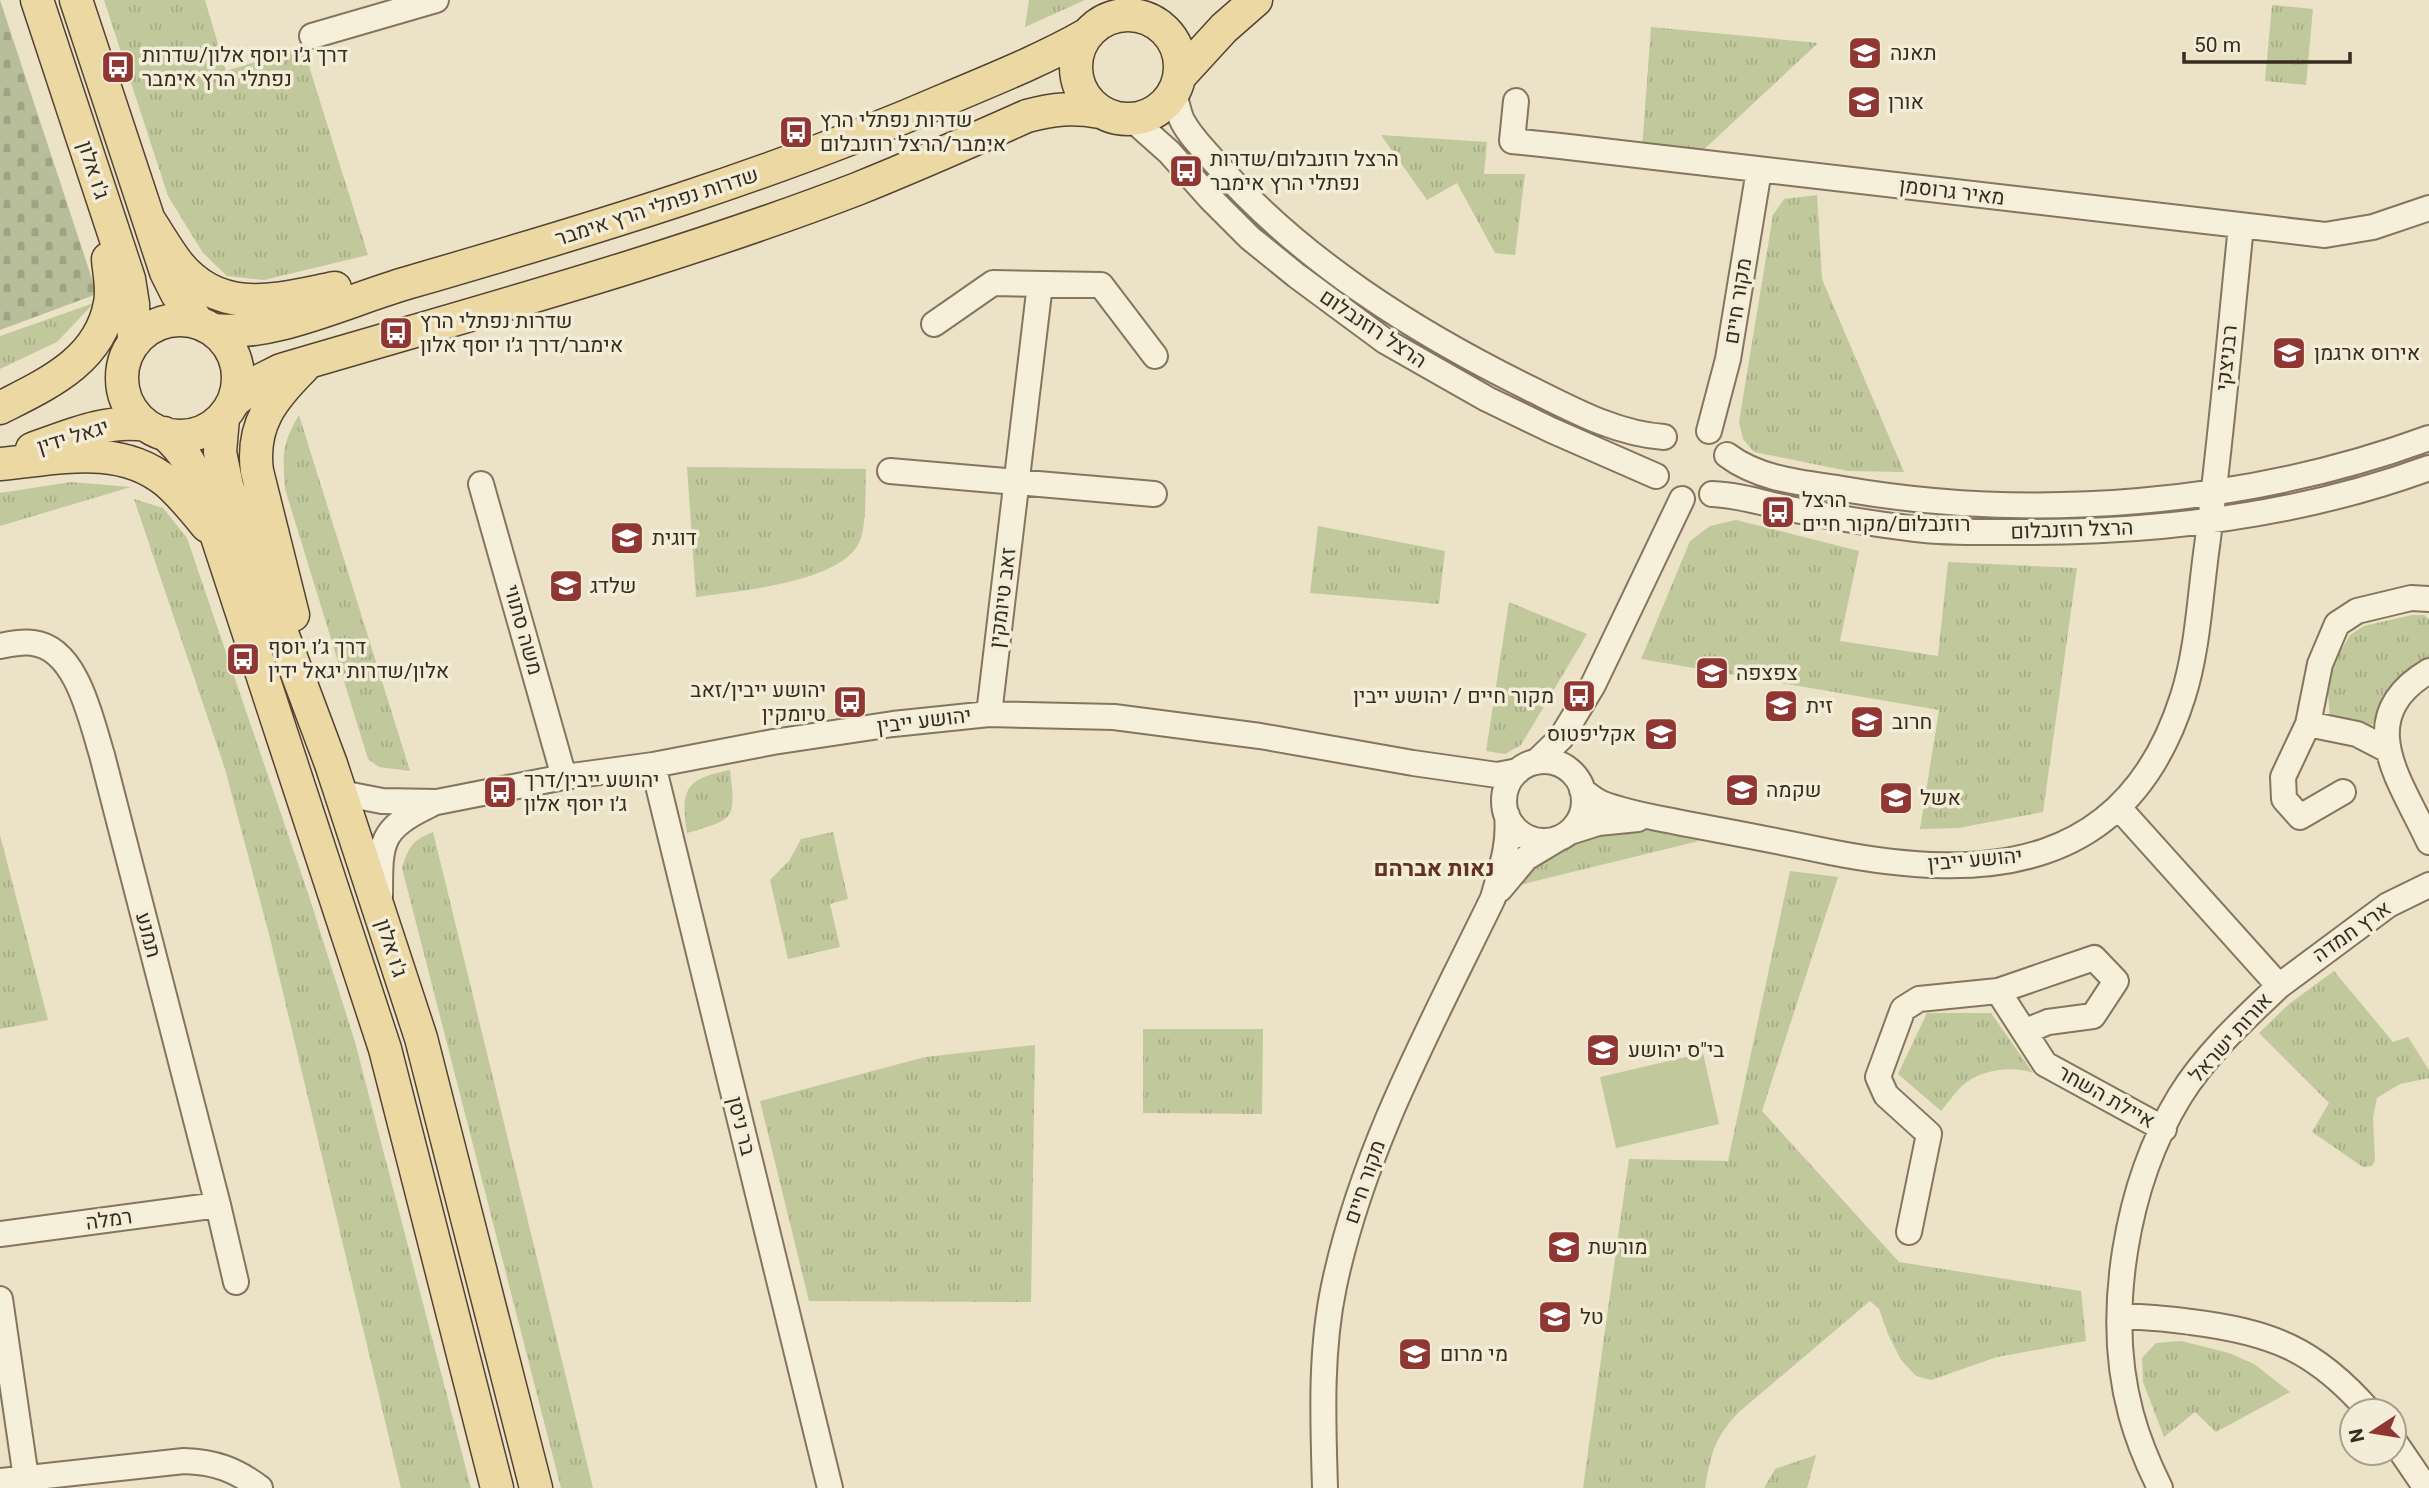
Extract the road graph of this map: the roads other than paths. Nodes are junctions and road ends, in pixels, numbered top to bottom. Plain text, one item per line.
1 (37, 0) edge
2 (76, 0) edge
3 (436, 0) edge
4 (1256, 0) edge
5 (1144, 7) edge
6 (1086, 35) junction
7 (312, 36) dead end
8 (1177, 84) junction
9 (1516, 101) dead end
10 (1100, 111) junction
11 (1133, 120) junction
12 (1759, 170) junction
13 (103, 198) junction
14 (2429, 208) edge
15 (149, 220) junction
16 (2241, 226) junction
17 (511, 253) junction
18 (1040, 284) junction
19 (934, 324) dead end
20 (205, 326) junction
21 (129, 352) junction
22 (1155, 356) dead end
23 (309, 362) junction
24 (228, 409) junction
25 (0, 410) edge
26 (155, 429) junction
27 (1709, 431) junction
28 (1664, 437) junction
29 (2429, 438) edge
30 (1727, 456) junction
31 (0, 458) edge
32 (0, 464) edge
33 (2429, 468) edge
34 (890, 471) dead end
35 (1656, 476) junction
36 (1017, 482) junction
37 (481, 484) dead end
38 (2214, 491) junction
39 (1154, 494) dead end
40 (1712, 494) junction
41 (1682, 499) junction
42 (2210, 519) junction
43 (218, 538) junction
44 (2429, 599) edge
45 (0, 646) edge
46 (2429, 671) edge
47 (1593, 685) junction
48 (989, 714) junction
49 (2308, 724) junction
50 (2386, 749) junction
51 (1413, 763) junction
52 (653, 765) junction
53 (1527, 766) junction
54 (564, 777) junction
55 (336, 778) junction
56 (1579, 784) junction
57 (2343, 792) dead end
58 (437, 802) junction
59 (1505, 808) junction
60 (2119, 808) junction
61 (1653, 817) junction
62 (1564, 835) junction
63 (2429, 842) edge
64 (2429, 885) edge
65 (1493, 898) junction
66 (380, 914) junction
67 (2279, 986) junction
68 (1998, 991) junction
69 (2026, 1031) junction
70 (2164, 1129) junction
71 (218, 1205) junction
72 (1909, 1232) dead end
73 (0, 1234) edge
74 (236, 1282) dead end
75 (0, 1298) edge
76 (2121, 1317) junction
77 (2356, 1397) edge
78 (2408, 1458) edge
79 (26, 1478) junction
80 (2425, 1478) edge
81 (0, 1481) edge
82 (260, 1488) edge
83 (497, 1488) edge
84 (536, 1488) edge
85 (830, 1488) edge
86 (1325, 1488) edge
87 (2160, 1488) edge

1 - 13 main road, ג'ו אלון
2 - 15 main road, ג'ו אלון
3 - 7 street
4 - 8 main road
5 - 6 main road
5 - 8 main road
6 - 10 main road
6 - 17 main road, שדרות נפתלי הרץ אימבר
8 - 11 main road
8 - 28 street, הרצל רוזנבלום
9 - 12 street, מאיר גרוסמן
10 - 11 main road
10 - 23 main road
11 - 35 street, הרצל רוזנבלום
12 - 16 street, מאיר גרוסמן
12 - 27 street, מקור חיים
13 - 21 main road, ג'ו אלון
13 - 25 main road
14 - 16 street, מאיר גרוסמן
15 - 17 main road
15 - 20 main road, ג'ו אלון
16 - 38 street, רבניצקי
17 - 20 main road, שדרות נפתלי הרץ אימבר
18 - 19 street
18 - 22 street
18 - 36 street, זאב טיומקין
20 - 21 main road
20 - 24 main road
21 - 25 main road
21 - 26 main road
23 - 24 main road
23 - 55 main road
24 - 26 main road
24 - 55 main road, ג'ו אלון
26 - 31 main road, יגאל ידין
26 - 43 main road, ג'ו אלון
27 - 28 street
27 - 30 street
28 - 35 street
29 - 38 street, הרצל רוזנבלום
30 - 38 street, הרצל רוזנבלום
30 - 40 street
32 - 43 main road
33 - 42 street, הרצל רוזנבלום
34 - 36 street
35 - 41 street
36 - 39 street
36 - 48 street, זאב טיומקין
37 - 54 street, משה סתווי
38 - 42 street, יהושע ייבין
40 - 41 street
40 - 42 street, הרצל רוזנבלום
41 - 47 street
42 - 60 street, יהושע ייבין
43 - 83 main road, ג'ו אלון
44 - 49 street
45 - 71 street, תמנע
46 - 50 street
47 - 53 street
47 - 56 street
48 - 51 street, יהושע ייבין
48 - 52 street, יהושע ייבין
49 - 50 street
49 - 57 street
50 - 63 street
51 - 53 street, יהושע ייבין
51 - 59 street, יהושע ייבין
52 - 54 street, יהושע ייבין
52 - 85 street, בר ניסן
53 - 56 street
53 - 59 street
54 - 58 street, יהושע ייבין
55 - 58 street, יהושע ייבין
55 - 66 main road, ג'ו אלון
56 - 61 street, יהושע ייבין
56 - 62 street
58 - 66 street, יהושע ייבין
59 - 62 street
59 - 65 street, מקור חיים
60 - 61 street, יהושע ייבין
60 - 67 street, אורות ישראל
61 - 62 street, יהושע ייבין
62 - 65 street, מקור חיים
64 - 67 street, ארץ חמדה
65 - 86 street, מקור חיים
66 - 84 main road, ג'ו אלון
67 - 70 street, אורות ישראל
68 - 69 street, איילת השחר
68 - 69 street
68 - 72 street
69 - 70 street, איילת השחר
70 - 76 street, אורות ישראל
71 - 73 street, רמלה
71 - 74 street, תמנע
75 - 79 street
76 - 77 street
76 - 87 street, אורות ישראל
78 - 80 street
79 - 81 street
79 - 82 street

